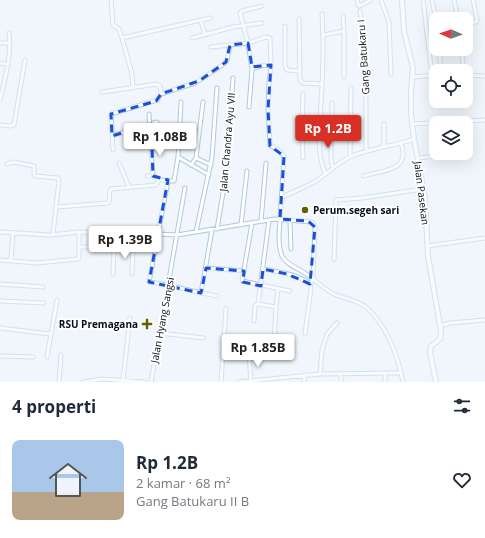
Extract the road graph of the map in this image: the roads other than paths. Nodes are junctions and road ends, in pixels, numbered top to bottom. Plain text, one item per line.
1 (112, 0) edge
2 (357, 0) edge
3 (371, 0) edge
4 (380, 0) edge
5 (402, 0) edge
6 (423, 0) edge
7 (432, 0) edge
8 (454, 0) edge
9 (472, 0) edge
10 (262, 6) dead end
11 (360, 11) dead end
12 (434, 12) edge
13 (457, 12) edge
14 (322, 14) dead end
15 (342, 16) dead end
16 (210, 18) dead end
17 (299, 19) dead end
18 (201, 21) junction
19 (473, 22) edge
20 (262, 23) dead end
21 (243, 26) junction
22 (285, 26) dead end
23 (344, 31) junction
24 (9, 33) dead end
25 (205, 34) junction
26 (324, 35) junction
27 (122, 38) junction
28 (192, 38) dead end
29 (0, 43) edge
30 (10, 43) junction
31 (248, 43) junction
32 (230, 45) junction
33 (211, 46) dead end
34 (25, 60) dead end
35 (0, 63) edge
36 (8, 64) junction
37 (432, 64) edge
38 (271, 66) junction
39 (252, 69) junction
40 (300, 71) junction
41 (391, 74) dead end
42 (429, 75) edge
43 (473, 75) edge
44 (344, 76) dead end
45 (485, 76) edge
46 (413, 77) junction
47 (233, 78) dead end
48 (322, 84) junction
49 (132, 88) junction
50 (217, 88) dead end
51 (351, 88) dead end
52 (102, 92) dead end
53 (160, 94) junction
54 (303, 94) dead end
55 (0, 100) edge
56 (181, 102) dead end
57 (203, 102) dead end
58 (332, 103) dead end
59 (249, 106) dead end
60 (149, 114) dead end
61 (485, 120) edge
62 (157, 122) dead end
63 (151, 124) junction
64 (384, 124) dead end
65 (412, 124) junction
66 (0, 125) edge
67 (302, 128) junction
68 (320, 128) junction
69 (112, 136) junction
70 (414, 139) junction
71 (402, 143) junction
72 (384, 147) junction
73 (113, 150) dead end
74 (366, 151) junction
75 (350, 157) junction
76 (429, 157) edge
77 (178, 158) junction
78 (196, 158) junction
79 (303, 158) dead end
80 (418, 158) junction
81 (119, 163) dead end
82 (266, 163) dead end
83 (7, 164) dead end
84 (191, 165) junction
85 (211, 165) junction
86 (333, 167) junction
87 (247, 171) dead end
88 (325, 172) junction
89 (208, 175) junction
90 (147, 176) dead end
91 (153, 176) junction
92 (364, 176) dead end
93 (159, 180) junction
94 (168, 180) junction
95 (129, 187) junction
96 (185, 188) dead end
97 (423, 189) junction
98 (282, 197) junction
99 (57, 207) junction
100 (280, 219) junction
101 (269, 220) junction
102 (262, 221) junction
103 (290, 221) junction
104 (252, 223) junction
105 (241, 225) junction
106 (217, 229) junction
107 (212, 230) junction
108 (0, 232) edge
109 (79, 232) junction
110 (196, 232) junction
111 (13, 233) junction
112 (147, 233) dead end
113 (53, 234) junction
114 (158, 234) junction
115 (177, 235) junction
116 (485, 238) edge
117 (427, 246) junction
118 (114, 247) junction
119 (79, 248) junction
120 (291, 249) dead end
121 (0, 260) edge
122 (334, 260) dead end
123 (11, 261) junction
124 (206, 268) junction
125 (263, 269) junction
126 (244, 271) junction
127 (113, 274) dead end
128 (132, 274) dead end
129 (313, 279) junction
130 (0, 284) edge
131 (168, 284) junction
132 (310, 284) junction
133 (260, 286) junction
134 (43, 287) dead end
135 (278, 289) junction
136 (290, 291) dead end
137 (201, 293) junction
138 (217, 296) dead end
139 (56, 300) dead end
140 (0, 301) edge
141 (44, 303) dead end
142 (258, 304) junction
143 (276, 307) junction
144 (226, 308) dead end
145 (130, 318) dead end
146 (485, 320) edge
147 (254, 321) dead end
148 (337, 323) dead end
149 (440, 326) junction
150 (0, 328) edge
151 (159, 333) junction
152 (50, 334) junction
153 (305, 334) dead end
154 (204, 338) dead end
155 (274, 343) dead end
156 (61, 355) dead end
157 (0, 356) edge
158 (248, 356) dead end
159 (33, 357) dead end
160 (47, 357) dead end
161 (386, 373) junction
162 (401, 373) junction
163 (320, 374) junction
164 (341, 374) junction
165 (305, 375) junction
166 (284, 377) junction
167 (123, 380) junction
168 (251, 381) edge
169 (59, 382) edge
170 (85, 382) edge
171 (145, 382) edge
172 (151, 382) edge
173 (221, 382) edge
174 (239, 382) edge
175 (283, 382) edge
176 (304, 382) edge
177 (341, 382) edge
178 (385, 382) edge
179 (403, 382) edge
180 (436, 382) edge

1 - 27 street
2 - 3 street
4 - 41 street
5 - 46 street, Jalan Pasekan
6 - 37 street
7 - 12 street
8 - 13 street
9 - 19 street
10 - 21 street
11 - 74 street, Gang Batukaru I
14 - 26 street
15 - 23 street
16 - 18 street
17 - 40 street
18 - 25 street
18 - 27 street
20 - 21 street
21 - 25 street
21 - 31 street
22 - 40 street
23 - 26 street
23 - 44 street
24 - 30 street
25 - 28 street
26 - 48 street
27 - 49 street
29 - 30 street
30 - 36 street
31 - 32 street
31 - 38 street
31 - 39 street
32 - 33 street
32 - 53 street
34 - 66 street
35 - 36 street
36 - 55 street
38 - 39 street
38 - 98 street
39 - 59 street
40 - 48 street
42 - 46 street
43 - 45 street
46 - 65 street, Jalan Pasekan
47 - 106 street, Jalan Chandra Ayu VII
48 - 68 street
49 - 52 street
49 - 53 street
50 - 85 street
51 - 75 street
53 - 69 street
54 - 67 street
56 - 77 street
57 - 78 street
58 - 86 street
60 - 63 street
61 - 65 street
62 - 63 street
63 - 69 street
63 - 91 street
64 - 72 street
65 - 70 street, Jalan Pasekan
67 - 68 street
67 - 79 street
68 - 88 street
69 - 73 street
70 - 71 street
70 - 80 street, Jalan Pasekan
71 - 72 street
71 - 92 street
72 - 74 street
74 - 75 street
75 - 86 street
76 - 80 street
77 - 84 street
77 - 94 street
78 - 84 street
78 - 85 street
80 - 97 street, Jalan Pasekan
81 - 95 street
82 - 102 street
83 - 99 street
84 - 89 street
85 - 89 street
86 - 88 street
87 - 105 street
88 - 98 street
89 - 110 street
90 - 91 street
91 - 93 street
93 - 94 street
93 - 95 street
94 - 114 street
95 - 99 street
96 - 115 street, Jalan Hyang Sangsi
97 - 117 street, Jalan Pasekan
97 - 122 street
98 - 100 street
99 - 113 street
100 - 101 street
100 - 103 street
100 - 129 street
101 - 102 street
101 - 125 street
102 - 104 street
103 - 120 street
103 - 129 street
104 - 105 street
104 - 126 street
105 - 106 street
106 - 107 street
107 - 110 street
107 - 124 street
108 - 111 street
109 - 112 street
109 - 113 street
109 - 119 street
110 - 115 street
111 - 113 street
111 - 123 street
114 - 115 street
114 - 131 street
115 - 131 street, Jalan Hyang Sangsi
116 - 117 street
117 - 149 street, Jalan Pasekan
118 - 119 street
118 - 127 street
118 - 128 street
119 - 123 street
121 - 123 street
124 - 126 street
124 - 137 street
125 - 132 street
125 - 133 street
126 - 133 street
129 - 132 street
129 - 162 street
130 - 134 street
131 - 137 street
131 - 151 street, Jalan Hyang Sangsi
132 - 153 street
133 - 135 street
133 - 142 street
135 - 136 street
135 - 143 street
137 - 138 street
139 - 152 street
140 - 141 street
142 - 143 street
142 - 147 street
143 - 155 street
144 - 173 street
145 - 167 street
146 - 149 street
148 - 163 street
149 - 180 street, Jalan Pasekan
150 - 152 street
151 - 154 street
151 - 172 street, Jalan Hyang Sangsi
152 - 160 street
156 - 169 street
157 - 159 street
158 - 168 street
161 - 162 street
161 - 164 street
161 - 178 street
162 - 179 street
163 - 164 street
163 - 165 street
164 - 177 street
165 - 166 street
165 - 176 street
166 - 168 street
166 - 175 street
167 - 170 street
167 - 171 street
168 - 174 street

